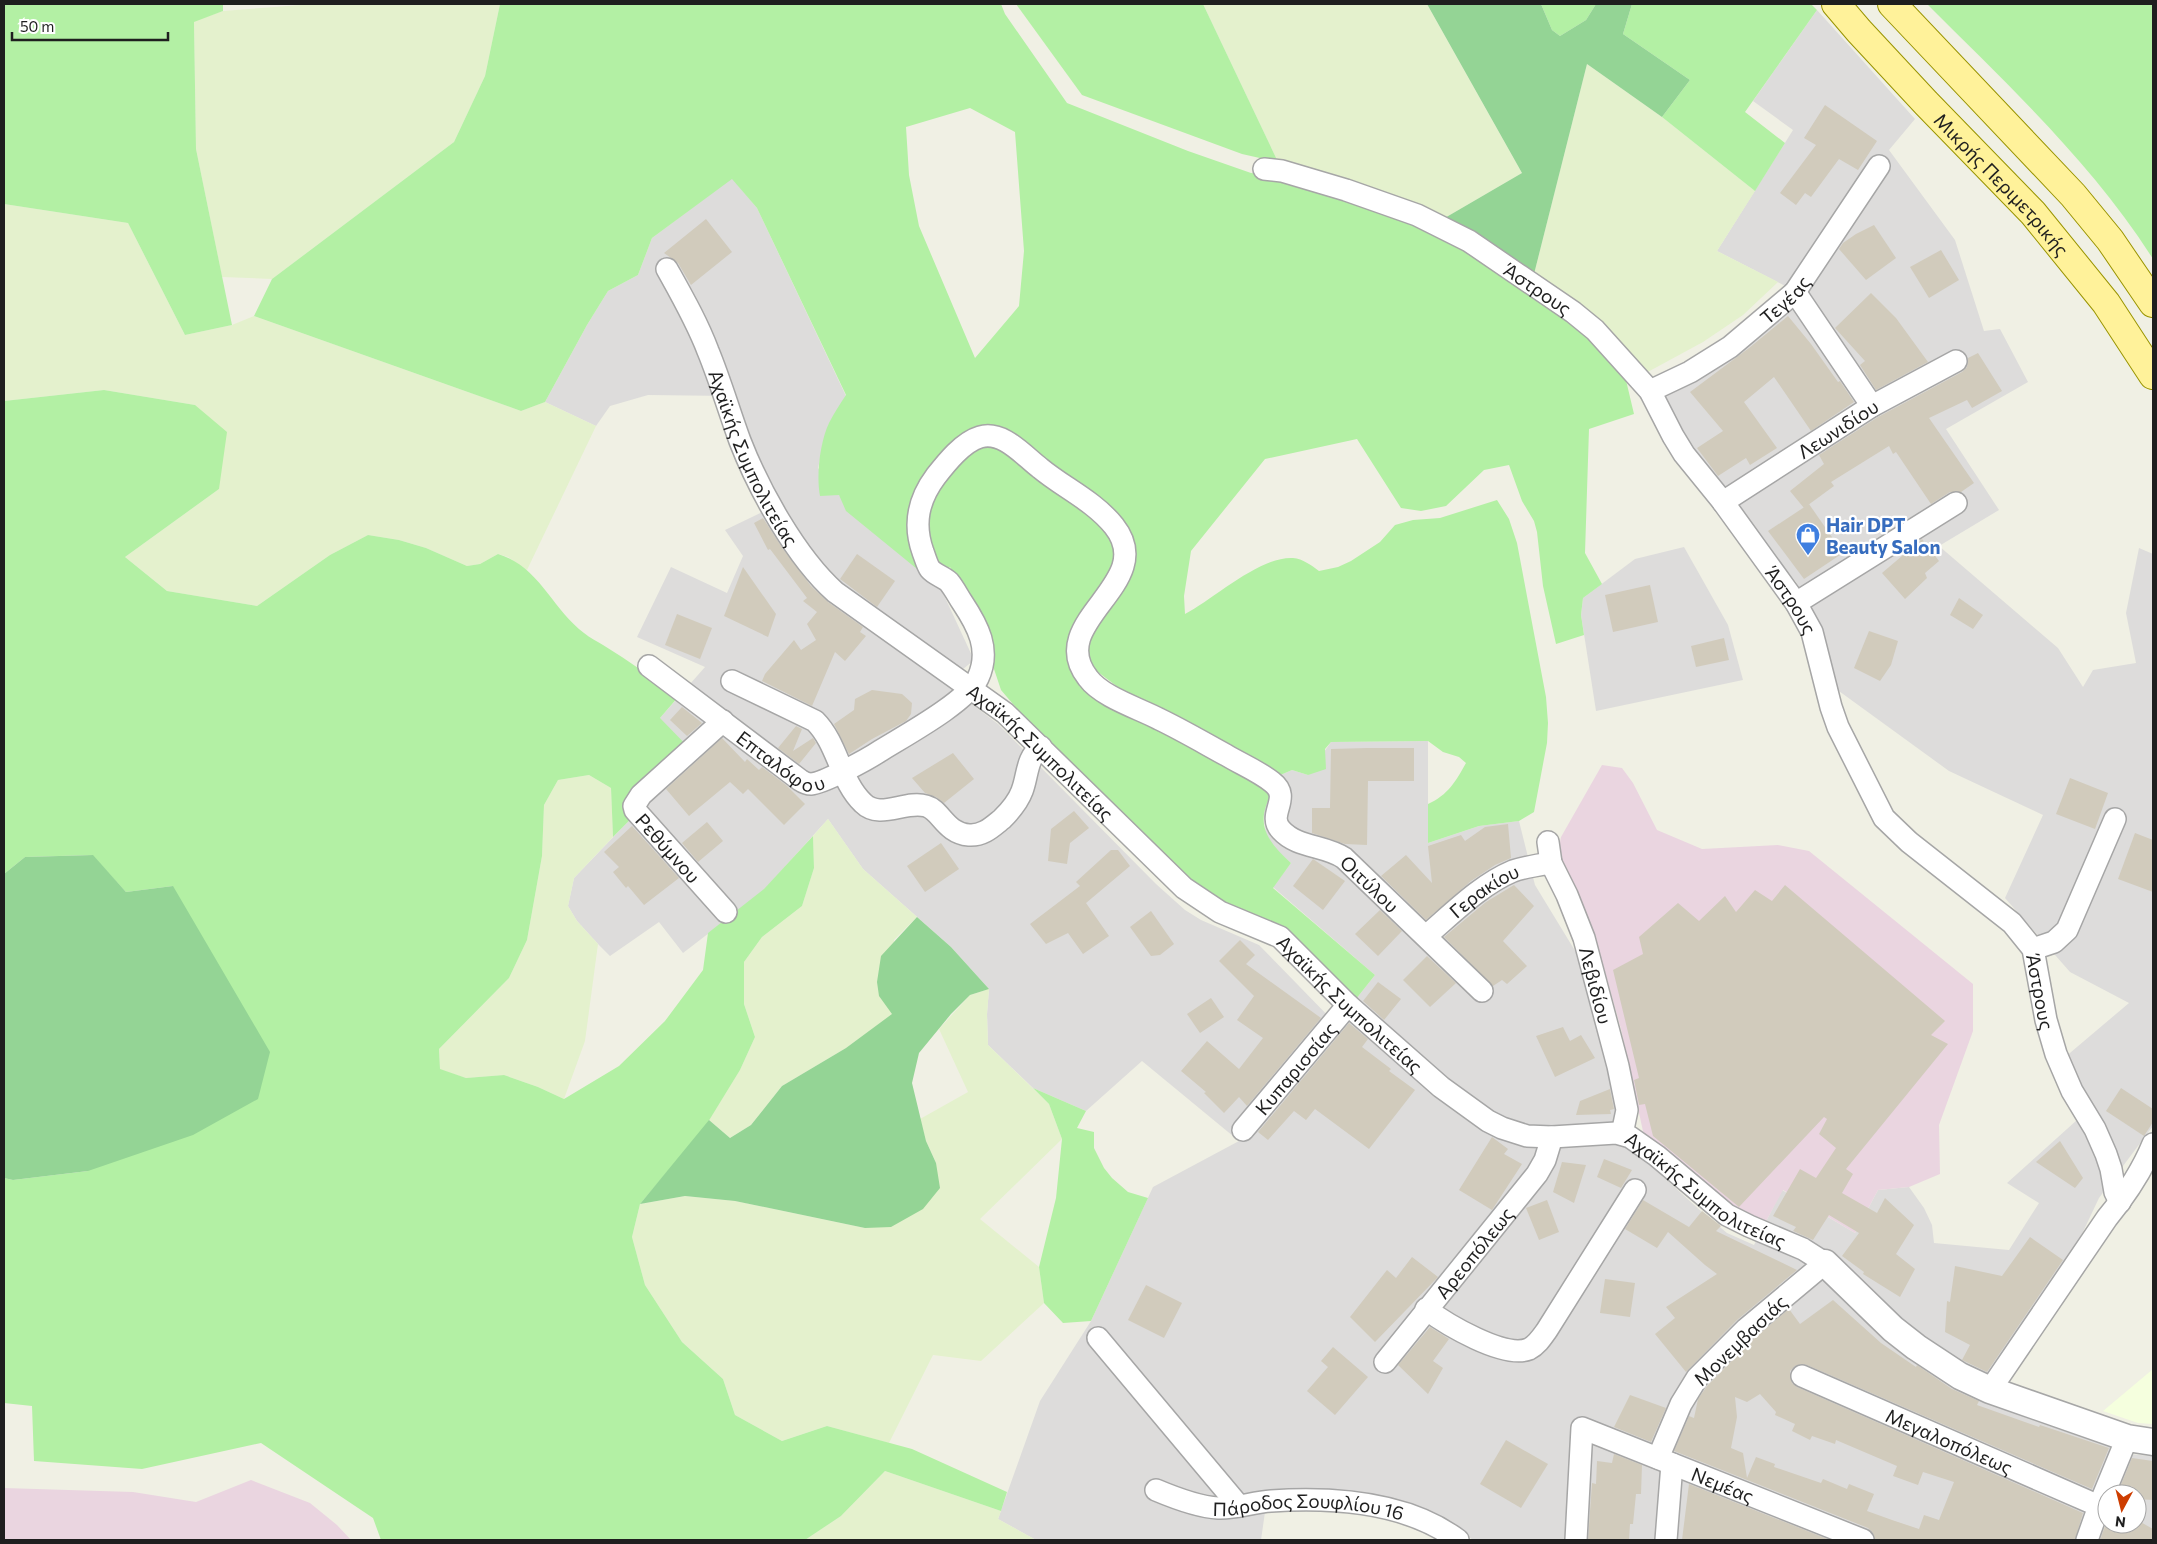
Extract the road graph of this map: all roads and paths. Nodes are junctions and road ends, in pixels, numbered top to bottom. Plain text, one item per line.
1 (1836, 4) edge
2 (1892, 4) edge
3 (1879, 166) dead end
4 (1264, 169) dead end
5 (667, 269) dead end
6 (1795, 292) junction
7 (2153, 303) edge
8 (1956, 361) dead end
9 (2153, 375) edge
10 (1650, 392) junction
11 (1872, 406) junction
12 (1723, 502) junction
13 (1956, 503) dead end
14 (1796, 603) junction
15 (649, 666) dead end
16 (732, 681) dead end
17 (971, 690) junction
18 (723, 721) junction
19 (1041, 747) junction
20 (843, 770) junction
21 (2115, 819) dead end
22 (1548, 842) dead end
23 (1551, 863) junction
24 (726, 912) dead end
25 (1426, 936) junction
26 (2033, 949) junction
27 (1482, 991) dead end
28 (1348, 1005) junction
29 (1243, 1130) dead end
30 (1622, 1134) junction
31 (1552, 1137) junction
32 (2153, 1144) edge
33 (1635, 1190) dead end
34 (2120, 1202) junction
35 (1825, 1263) junction
36 (1426, 1309) junction
37 (1098, 1338) dead end
38 (1385, 1362) dead end
39 (1802, 1376) dead end
40 (1990, 1390) junction
41 (2127, 1438) junction
42 (2153, 1442) edge
43 (1665, 1461) junction
44 (2108, 1484) edge
45 (1156, 1490) dead end
46 (2097, 1505) edge
47 (1239, 1506) junction
48 (2097, 1512) edge
49 (1458, 1540) edge
50 (1576, 1540) edge
51 (1666, 1540) edge
52 (1863, 1540) edge
53 (2087, 1540) edge

1 - 9 main road, Μικρής Περιμετρικής
2 - 7 main road
3 - 6 street, Τεγέας
4 - 10 street, Άστρους
5 - 17 street, Αχαϊκής Συμπολιτείας
6 - 10 street, Τεγέας
6 - 11 street
8 - 11 street, Λεωνιδίου
10 - 12 street, Άστρους
11 - 12 street, Λεωνιδίου
12 - 14 street, Άστρους
13 - 14 street
14 - 26 street, Άστρους
15 - 18 street, Επταλόφου
16 - 20 street
17 - 19 street, Αχαϊκής Συμπολιτείας
17 - 20 street, Επταλόφου
17 - 25 street, Οιτύλου
18 - 20 street, Επταλόφου
18 - 24 street, Ρεθύμνου
19 - 20 street
19 - 28 street, Αχαϊκής Συμπολιτείας
21 - 26 street
22 - 23 street, Λεβιδίου
23 - 25 street, Γερακίου
23 - 30 street, Λεβιδίου
25 - 27 street, Οιτύλου
26 - 34 street, Άστρους
28 - 29 street, Κυπαρισσίας
28 - 31 street, Αχαϊκής Συμπολιτείας
30 - 31 street, Αχαϊκής Συμπολιτείας
30 - 35 street, Αχαϊκής Συμπολιτείας
31 - 36 street, Αρεοπόλεως
32 - 34 street
33 - 36 street
34 - 40 street
35 - 40 street, Αχαϊκής Συμπολιτείας
35 - 43 street, Μονεμβασιάς
36 - 38 street, Αρεοπόλεως
37 - 47 street
39 - 46 street, Μεγαλοπόλεως
40 - 41 street, Αχαϊκής Συμπολιτείας
41 - 42 street, Αχαϊκής Συμπολιτείας
41 - 44 street
43 - 50 street, Νεμέας
43 - 51 street, Μονεμβασιάς
43 - 52 street, Νεμέας
45 - 47 street, Πάροδος Σουφλίου 16
47 - 49 street, Πάροδος Σουφλίου 16
48 - 53 street

